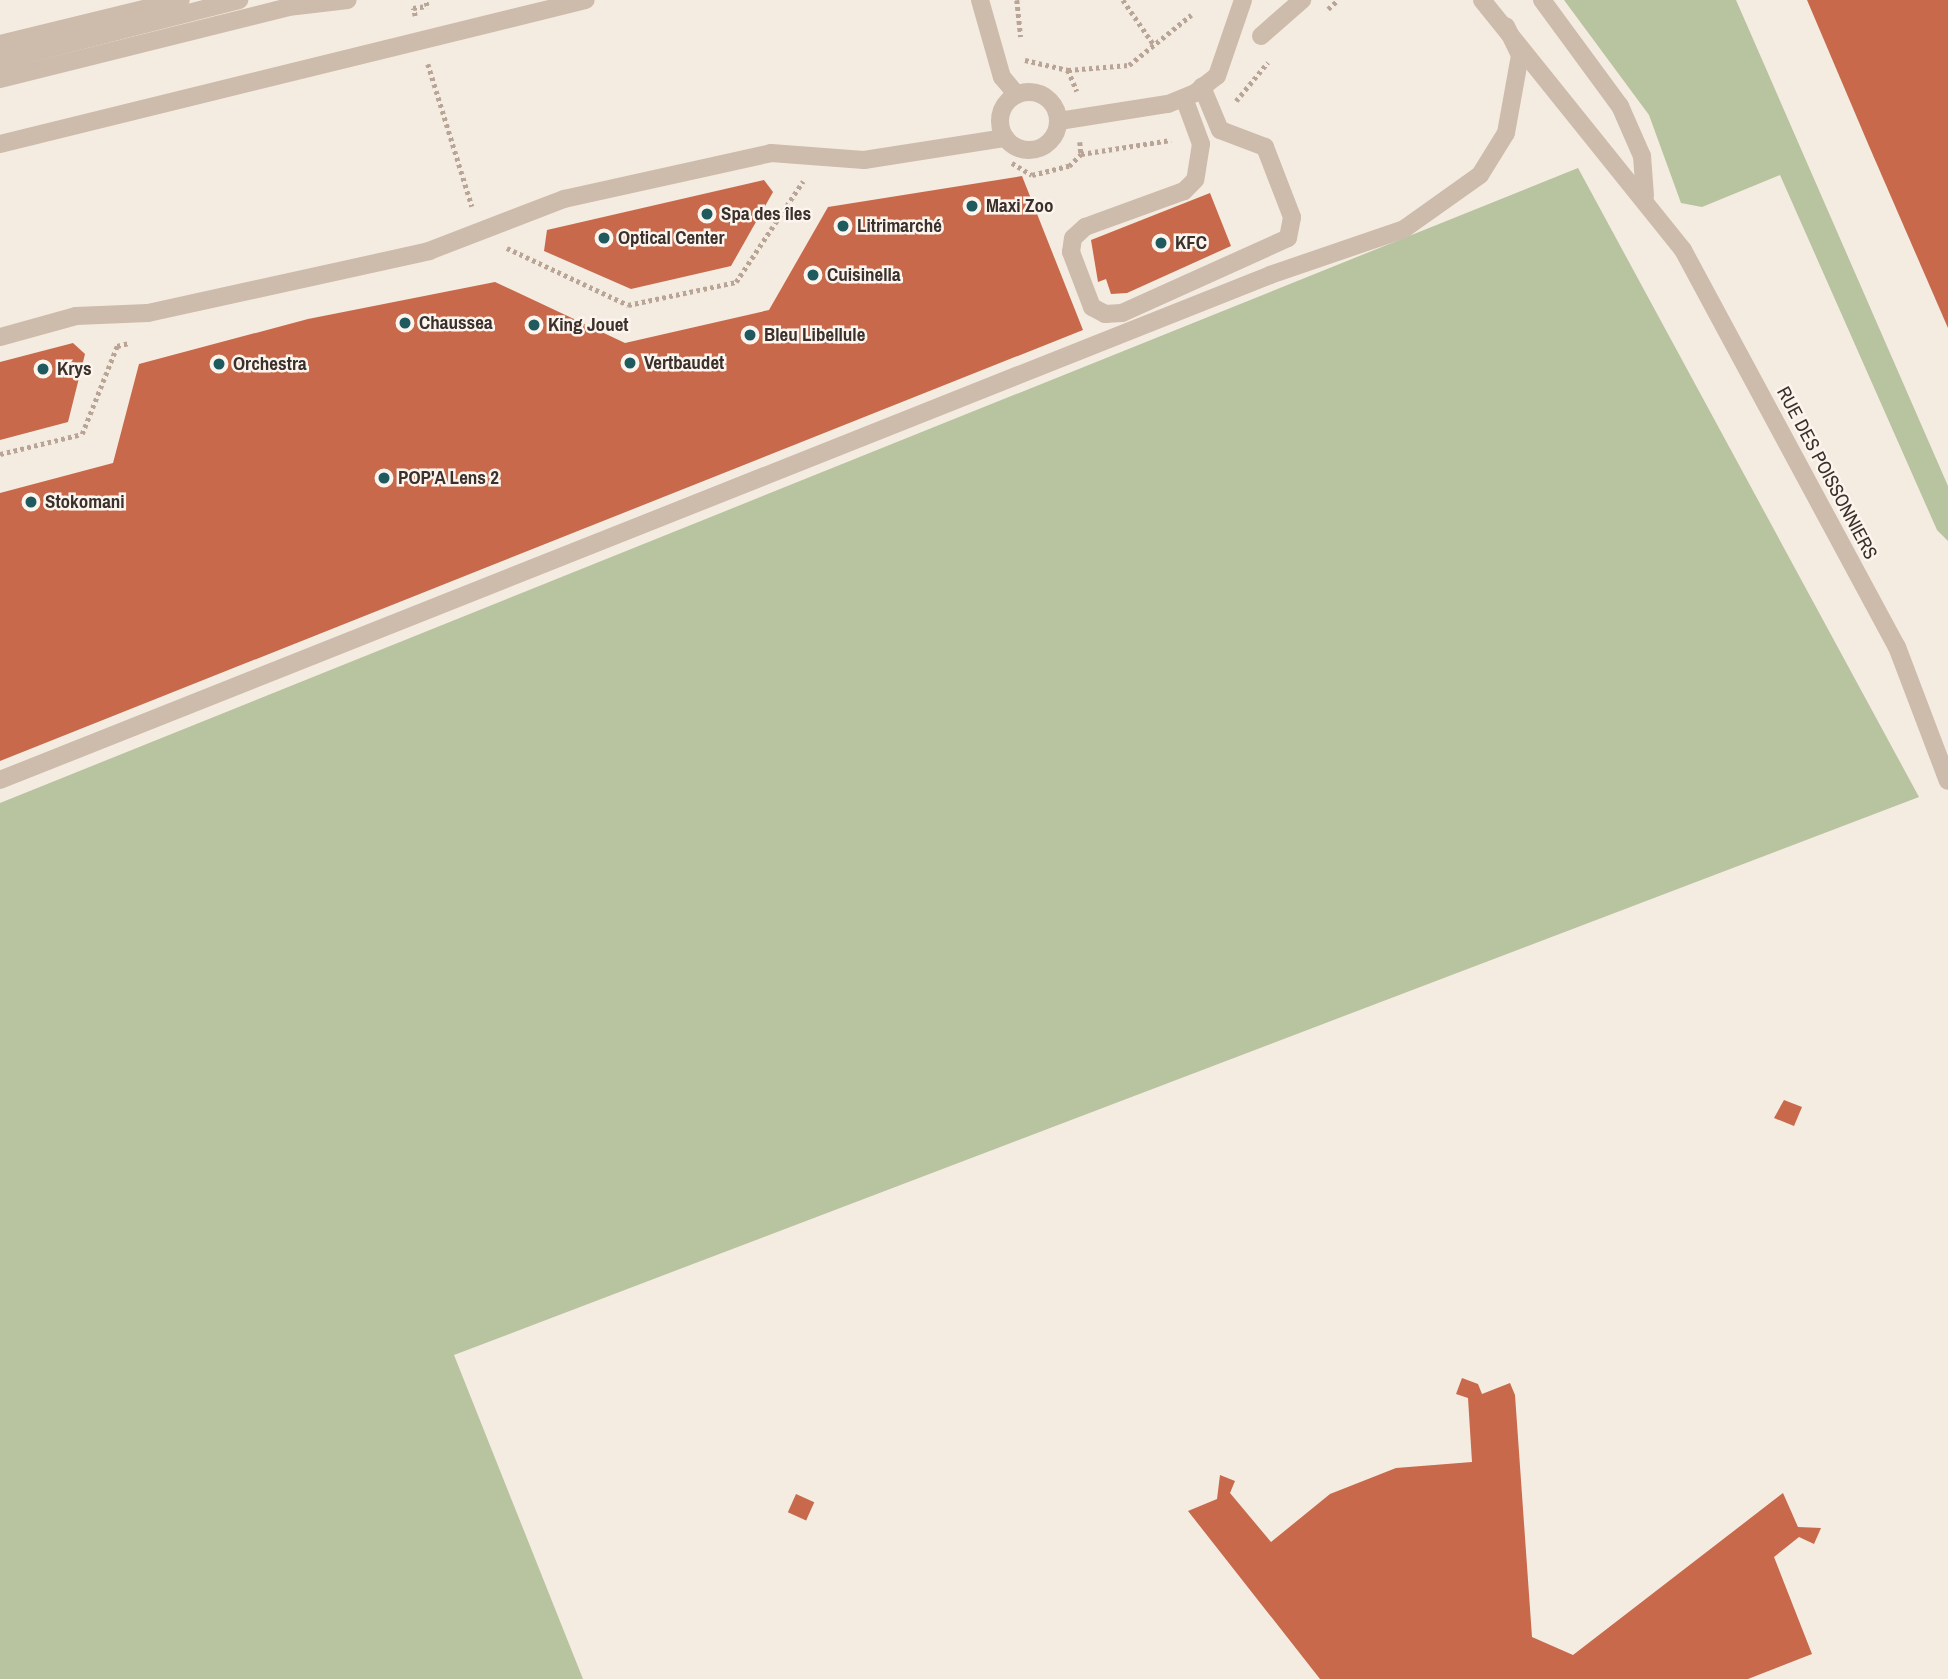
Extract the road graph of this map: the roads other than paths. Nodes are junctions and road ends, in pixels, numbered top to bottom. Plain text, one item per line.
1 (181, 0) edge
2 (239, 0) edge
3 (348, 0) edge
4 (586, 0) edge
5 (980, 0) edge
6 (1243, 0) edge
7 (1302, 0) edge
8 (1482, 0) edge
9 (1542, 0) edge
10 (146, 4) edge
11 (1506, 26) junction
12 (1261, 36) dead end
13 (0, 44) edge
14 (0, 61) edge
15 (0, 79) edge
16 (1202, 87) junction
17 (1017, 95) junction
18 (1184, 98) junction
19 (1059, 121) junction
20 (1005, 138) junction
21 (0, 144) edge
22 (1645, 196) junction
23 (0, 337) edge
24 (0, 780) edge
25 (1948, 781) edge

1 - 10 street
2 - 14 street
3 - 15 street
4 - 21 street
5 - 17 street
6 - 16 street
7 - 12 street
8 - 11 street, RUE DES POISSONNIERS
9 - 22 street
10 - 13 street
11 - 22 street, RUE DES POISSONNIERS
11 - 24 street
16 - 18 street
16 - 18 street
17 - 19 street
17 - 20 street
18 - 19 street
19 - 20 street
20 - 23 street
22 - 25 street, RUE DES POISSONNIERS

